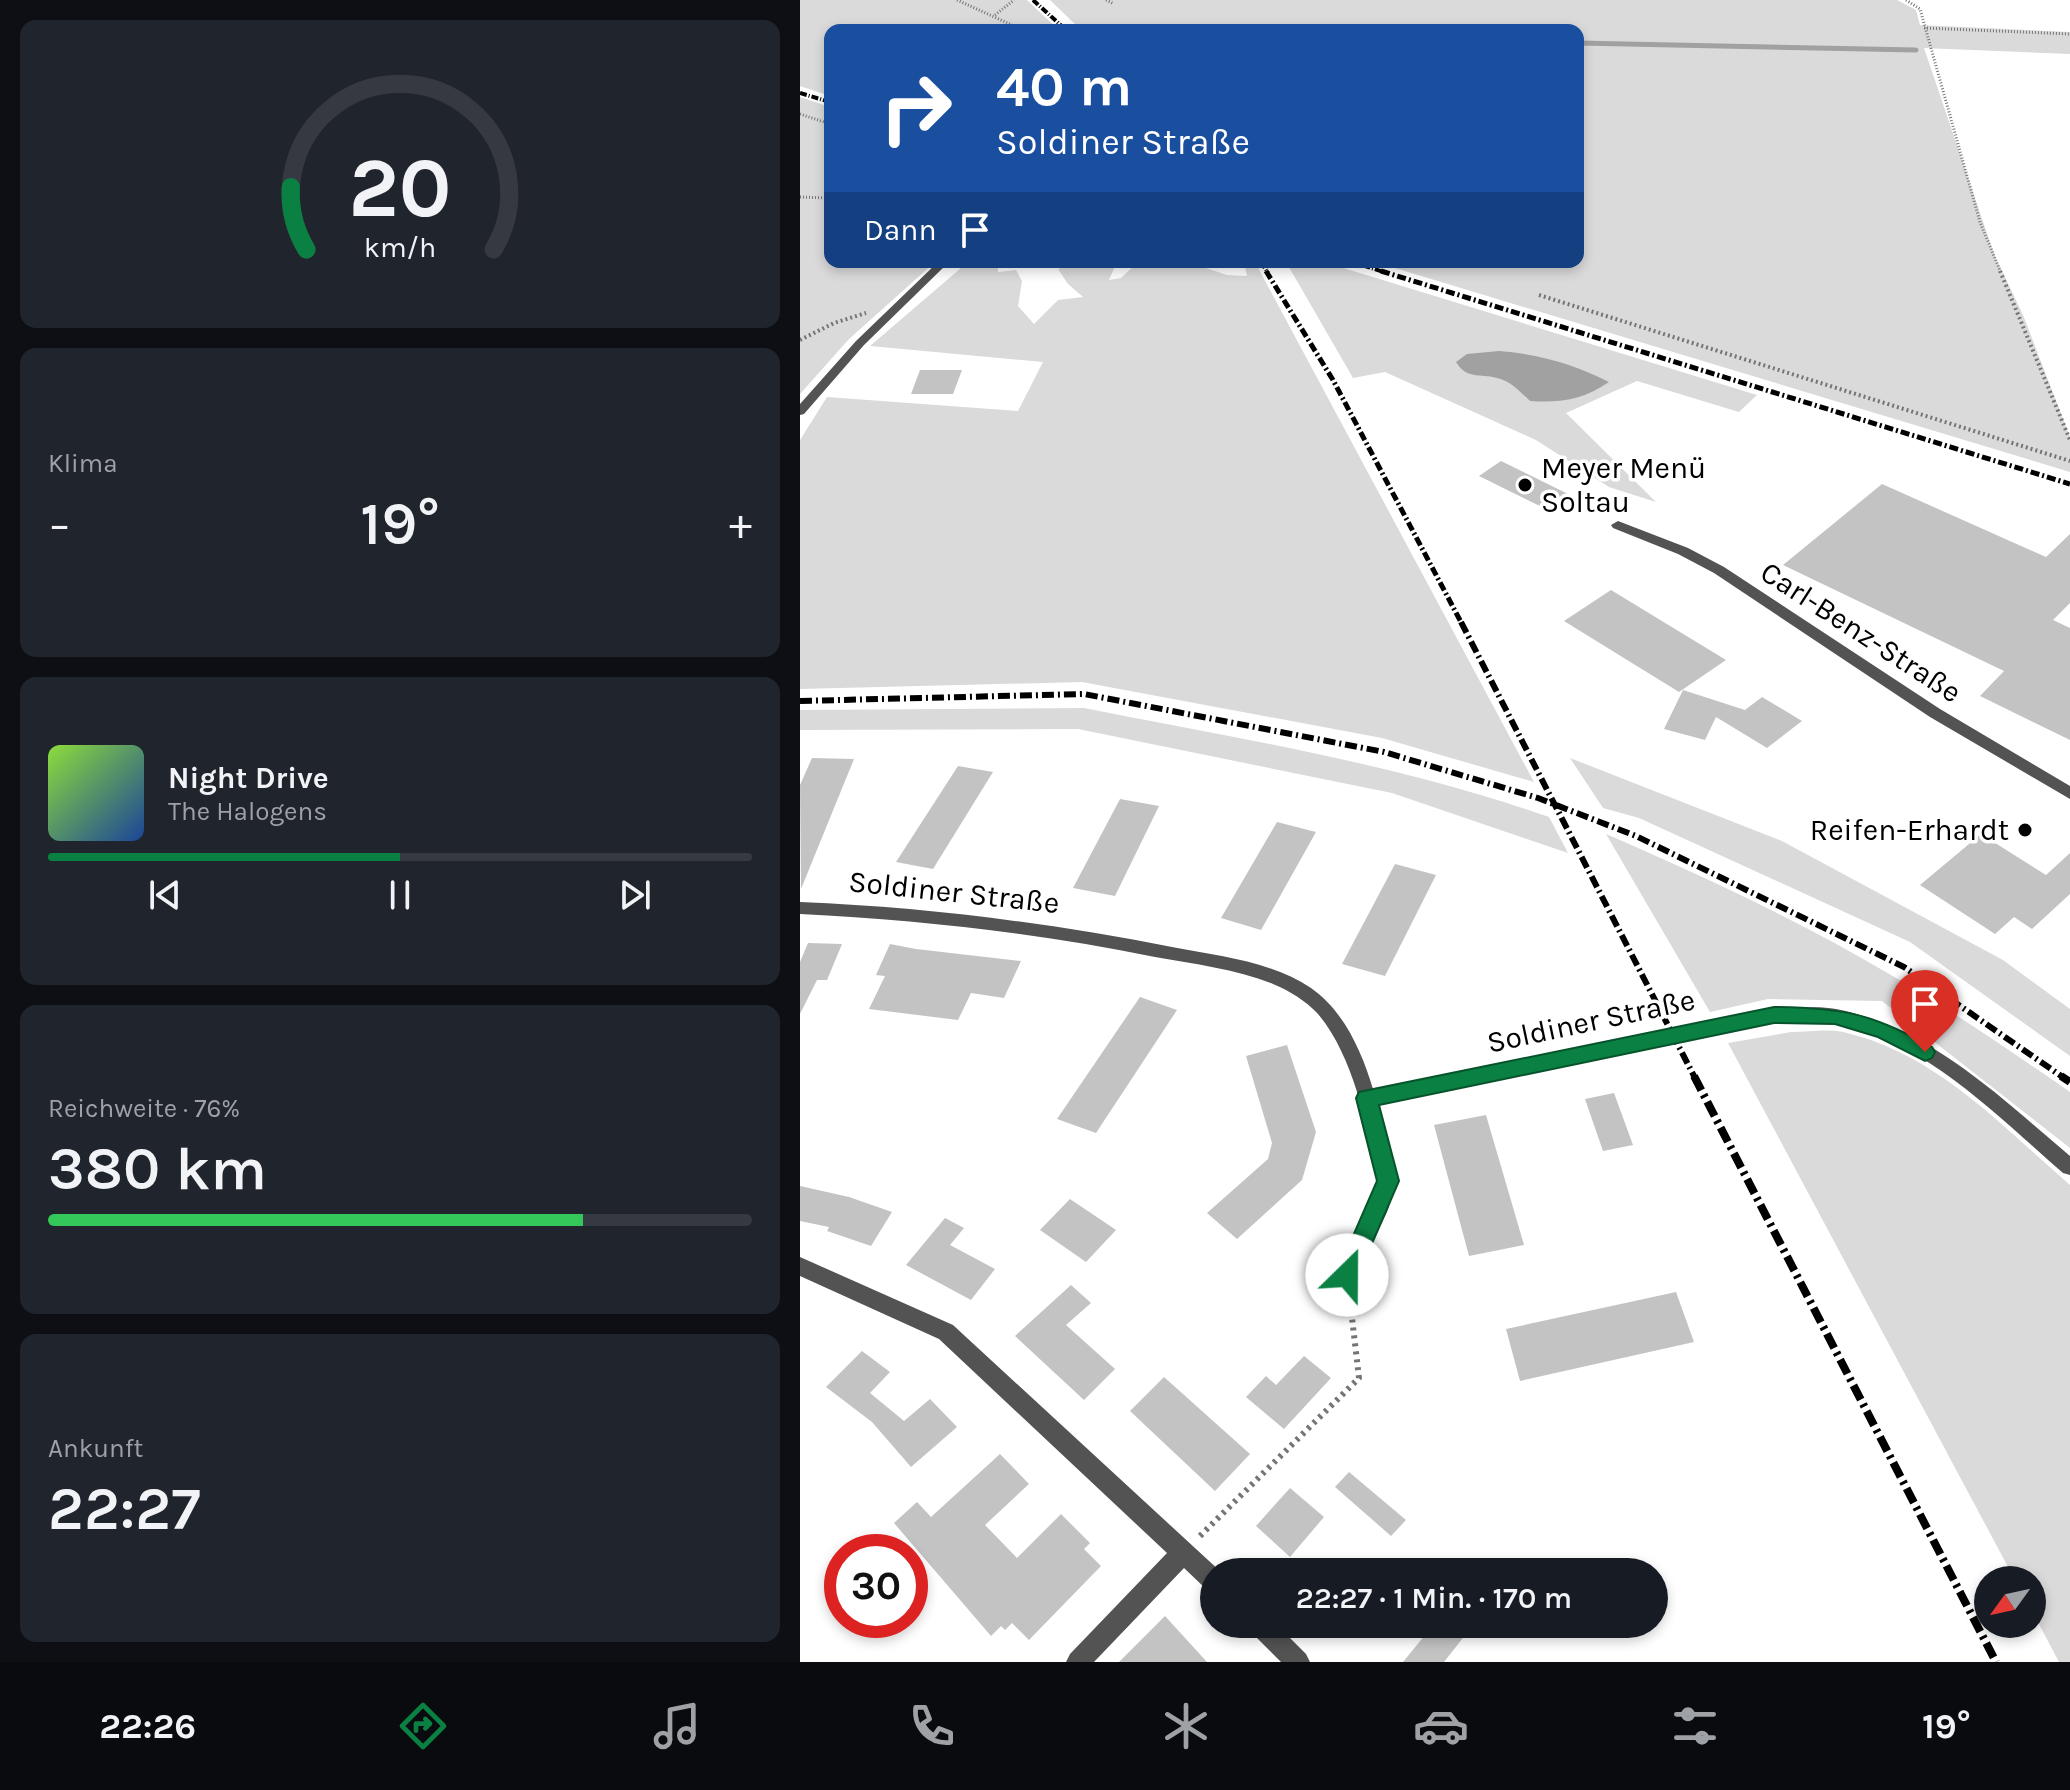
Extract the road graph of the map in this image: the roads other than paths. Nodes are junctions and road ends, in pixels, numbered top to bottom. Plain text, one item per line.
1 (938, 268) edge
2 (800, 411) edge
3 (1618, 525) dead end
4 (2070, 793) edge
5 (800, 908) edge
6 (1367, 1098) junction
7 (2070, 1167) edge
8 (800, 1266) edge
9 (1347, 1275) road end
10 (1184, 1552) junction
11 (1200, 1567) edge
12 (1273, 1638) edge
13 (1078, 1662) edge
14 (1298, 1662) edge

1 - 2 street
3 - 4 street, Carl-Benz-Straße
5 - 6 street, Soldiner Straße
6 - 7 street, Soldiner Straße
6 - 9 street, Soldiner Straße
8 - 10 street
10 - 11 street
10 - 13 street
12 - 14 street

